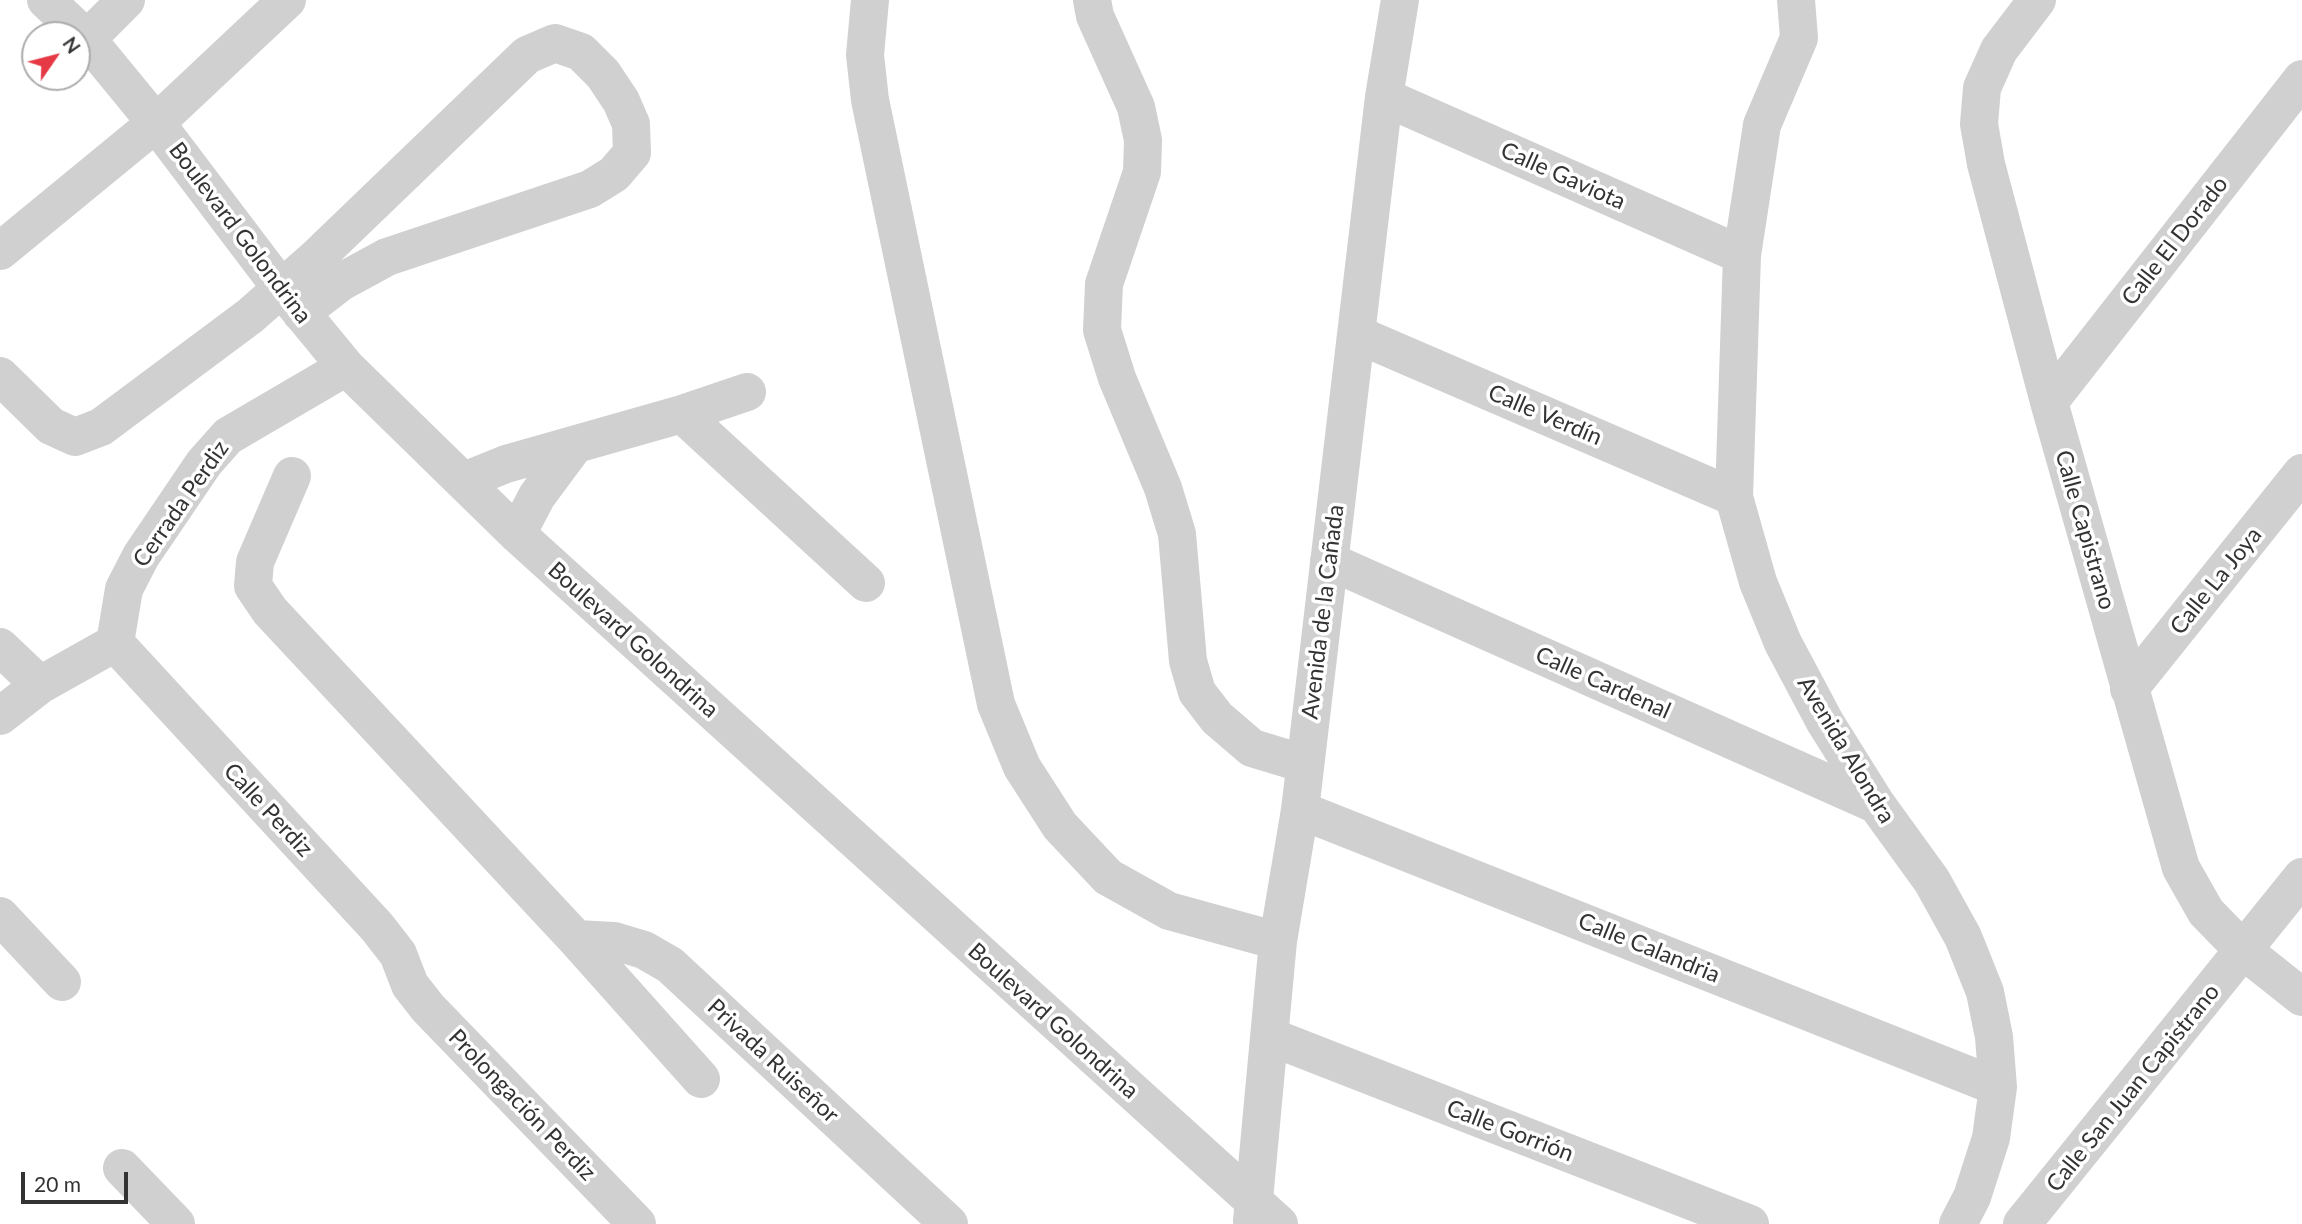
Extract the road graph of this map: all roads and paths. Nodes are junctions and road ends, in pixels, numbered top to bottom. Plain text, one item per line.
1 (46, 0) edge
2 (126, 0) edge
3 (287, 0) edge
4 (870, 0) edge
5 (1092, 0) edge
6 (1400, 0) edge
7 (1796, 0) edge
8 (2037, 0) edge
9 (68, 21) edge
10 (91, 35) edge
11 (91, 44) edge
12 (2302, 79) edge
13 (1384, 97) junction
14 (156, 123) junction
15 (0, 251) edge
16 (1742, 255) junction
17 (291, 300) junction
18 (1356, 334) junction
19 (346, 367) junction
20 (0, 376) edge
21 (747, 392) dead end
22 (2049, 402) junction
23 (682, 414) junction
24 (574, 446) junction
25 (2302, 473) edge
26 (292, 476) dead end
27 (464, 481) junction
28 (1734, 497) junction
29 (517, 534) junction
30 (1329, 561) junction
31 (866, 583) dead end
32 (0, 648) edge
33 (106, 648) junction
34 (40, 685) junction
35 (2129, 689) junction
36 (0, 716) edge
37 (1305, 764) junction
38 (1877, 805) junction
39 (1300, 810) junction
40 (2302, 877) edge
41 (0, 916) edge
42 (576, 939) junction
43 (1278, 941) junction
44 (2244, 951) junction
45 (62, 982) dead end
46 (410, 985) joint
47 (2302, 997) edge
48 (1270, 1037) junction
49 (701, 1079) dead end
50 (1998, 1087) junction
51 (122, 1168) dead end
52 (1262, 1217) edge
53 (176, 1224) edge
54 (637, 1224) edge
55 (949, 1224) edge
56 (1750, 1224) edge
57 (1958, 1224) edge
58 (2022, 1224) edge

1 - 9 street, Boulevard Golondrina
2 - 10 street
3 - 14 street
4 - 43 street
5 - 37 street
6 - 13 street, Avenida de la Cañada
7 - 16 street, Avenida Alondra
8 - 22 street, Calle Capistrano
11 - 14 street, Boulevard Golondrina
12 - 22 street, Calle El Dorado
13 - 16 street, Calle Gaviota
13 - 18 street, Avenida de la Cañada
14 - 15 street
14 - 17 street, Boulevard Golondrina
16 - 28 street, Avenida Alondra
17 - 17 street
17 - 19 street, Boulevard Golondrina
17 - 20 street
18 - 28 street, Calle Verdín
18 - 30 street, Avenida de la Cañada
19 - 27 street, Boulevard Golondrina
19 - 33 street, Cerrada Perdiz
21 - 23 street
22 - 35 street, Calle Capistrano
23 - 24 street
23 - 31 street
24 - 27 street
24 - 29 street
25 - 35 street, Calle La Joya
26 - 42 street
27 - 29 street, Boulevard Golondrina
28 - 38 street, Avenida Alondra
29 - 52 street, Boulevard Golondrina
30 - 37 street, Avenida de la Cañada
30 - 38 street, Calle Cardenal
32 - 34 street
33 - 34 street
33 - 46 street, Calle Perdiz
34 - 36 street
35 - 44 street, Calle Capistrano
37 - 39 street, Avenida de la Cañada
38 - 50 street, Avenida Alondra
39 - 43 street, Avenida de la Cañada
39 - 50 street, Calle Calandria
40 - 44 street, Calle San Juan Capistrano
41 - 45 street
42 - 49 street
42 - 55 street, Privada Ruiseñor
43 - 48 street, Avenida de la Cañada
44 - 47 street, Calle Capistrano
44 - 58 street, Calle San Juan Capistrano
46 - 54 street, Prolongación Perdiz
48 - 52 street, Avenida de la Cañada
48 - 56 street, Calle Gorrión
50 - 57 street, Avenida Alondra
51 - 53 street

